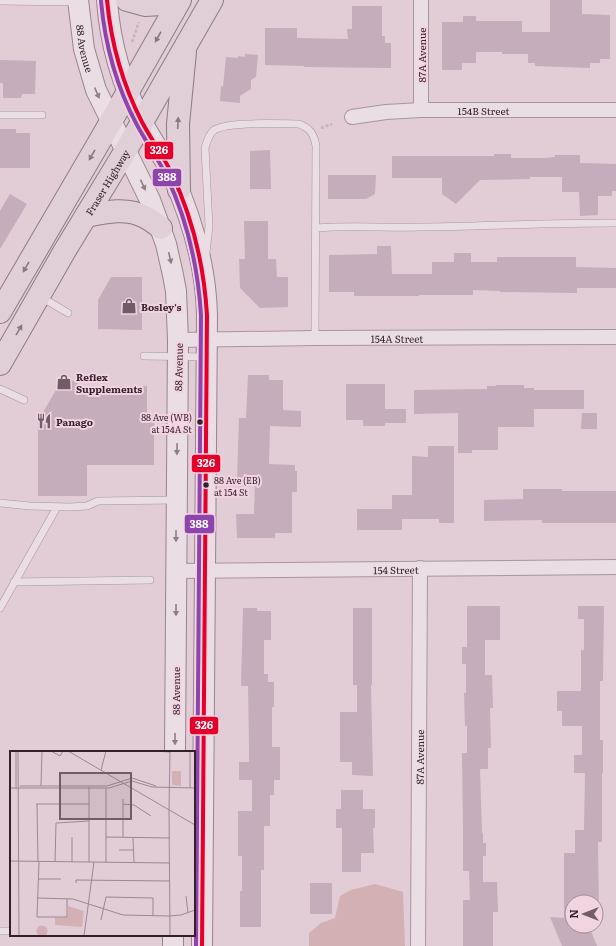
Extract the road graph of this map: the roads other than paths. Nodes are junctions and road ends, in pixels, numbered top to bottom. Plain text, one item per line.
1 (108, 0) edge
2 (127, 0) edge
3 (212, 0) edge
4 (421, 0) edge
5 (79, 1) edge
6 (0, 2) edge
7 (179, 2) edge
8 (186, 45) junction
9 (127, 92) junction
10 (421, 110) junction
11 (616, 110) edge
12 (0, 114) edge
13 (42, 115) dead end
14 (352, 117) dead end
15 (110, 121) junction
16 (142, 121) junction
17 (126, 150) junction
18 (179, 190) junction
19 (207, 207) junction
20 (86, 216) junction
21 (196, 220) junction
22 (616, 223) edge
23 (161, 228) junction
24 (316, 228) junction
25 (202, 266) junction
26 (39, 296) junction
27 (0, 312) edge
28 (68, 313) dead end
29 (616, 337) edge
30 (315, 338) junction
31 (178, 348) junction
32 (207, 348) junction
33 (144, 356) dead end
34 (0, 364) edge
35 (0, 389) edge
36 (24, 400) dead end
37 (176, 500) junction
38 (0, 503) edge
39 (57, 507) junction
40 (616, 567) edge
41 (420, 568) junction
42 (176, 571) junction
43 (205, 571) junction
44 (150, 580) dead end
45 (14, 582) junction
46 (0, 608) edge
47 (175, 751) edge
48 (174, 936) edge
49 (199, 936) edge
50 (173, 946) edge
51 (418, 946) edge

1 - 9 main road
2 - 7 main road
3 - 8 main road, Fraser Highway
4 - 10 street, 87A Avenue
5 - 6 lane
5 -> 15 main road, 88 Avenue
7 -> 9 main road
8 - 16 main road, Fraser Highway
18 -> 8 main road
9 - 15 main road
9 - 16 main road
10 - 11 street, 154B Street
10 - 14 street, 154B Street
12 - 13 lane
15 - 17 main road, 88 Avenue
15 -> 27 main road
16 - 17 main road, Fraser Highway
16 - 18 main road
17 - 20 main road, Fraser Highway
17 -> 23 main road, 88 Avenue
18 - 21 main road
19 - 21 lane
19 - 24 lane
19 - 25 lane
20 - 23 main road
20 - 26 main road, Fraser Highway
21 - 25 main road
22 - 24 lane
23 -> 31 main road, 88 Avenue
24 - 30 lane
25 - 32 main road
26 - 28 lane
34 -> 26 main road, Fraser Highway
29 - 30 street, 154A Street
30 - 32 street, 154A Street
31 - 32 street, 154A Street
31 - 33 lane
31 -> 37 main road, 88 Avenue
32 - 43 main road
35 - 36 lane
37 - 39 lane
37 -> 42 main road, 88 Avenue
38 - 39 lane
39 - 45 lane
40 - 41 street, 154 Street
41 - 43 street, 154 Street
41 - 51 street, 87A Avenue
42 - 43 street, 154 Street
42 -> 47 main road, 88 Avenue
43 - 49 main road
44 - 45 lane
45 - 46 lane
48 - 50 main road

